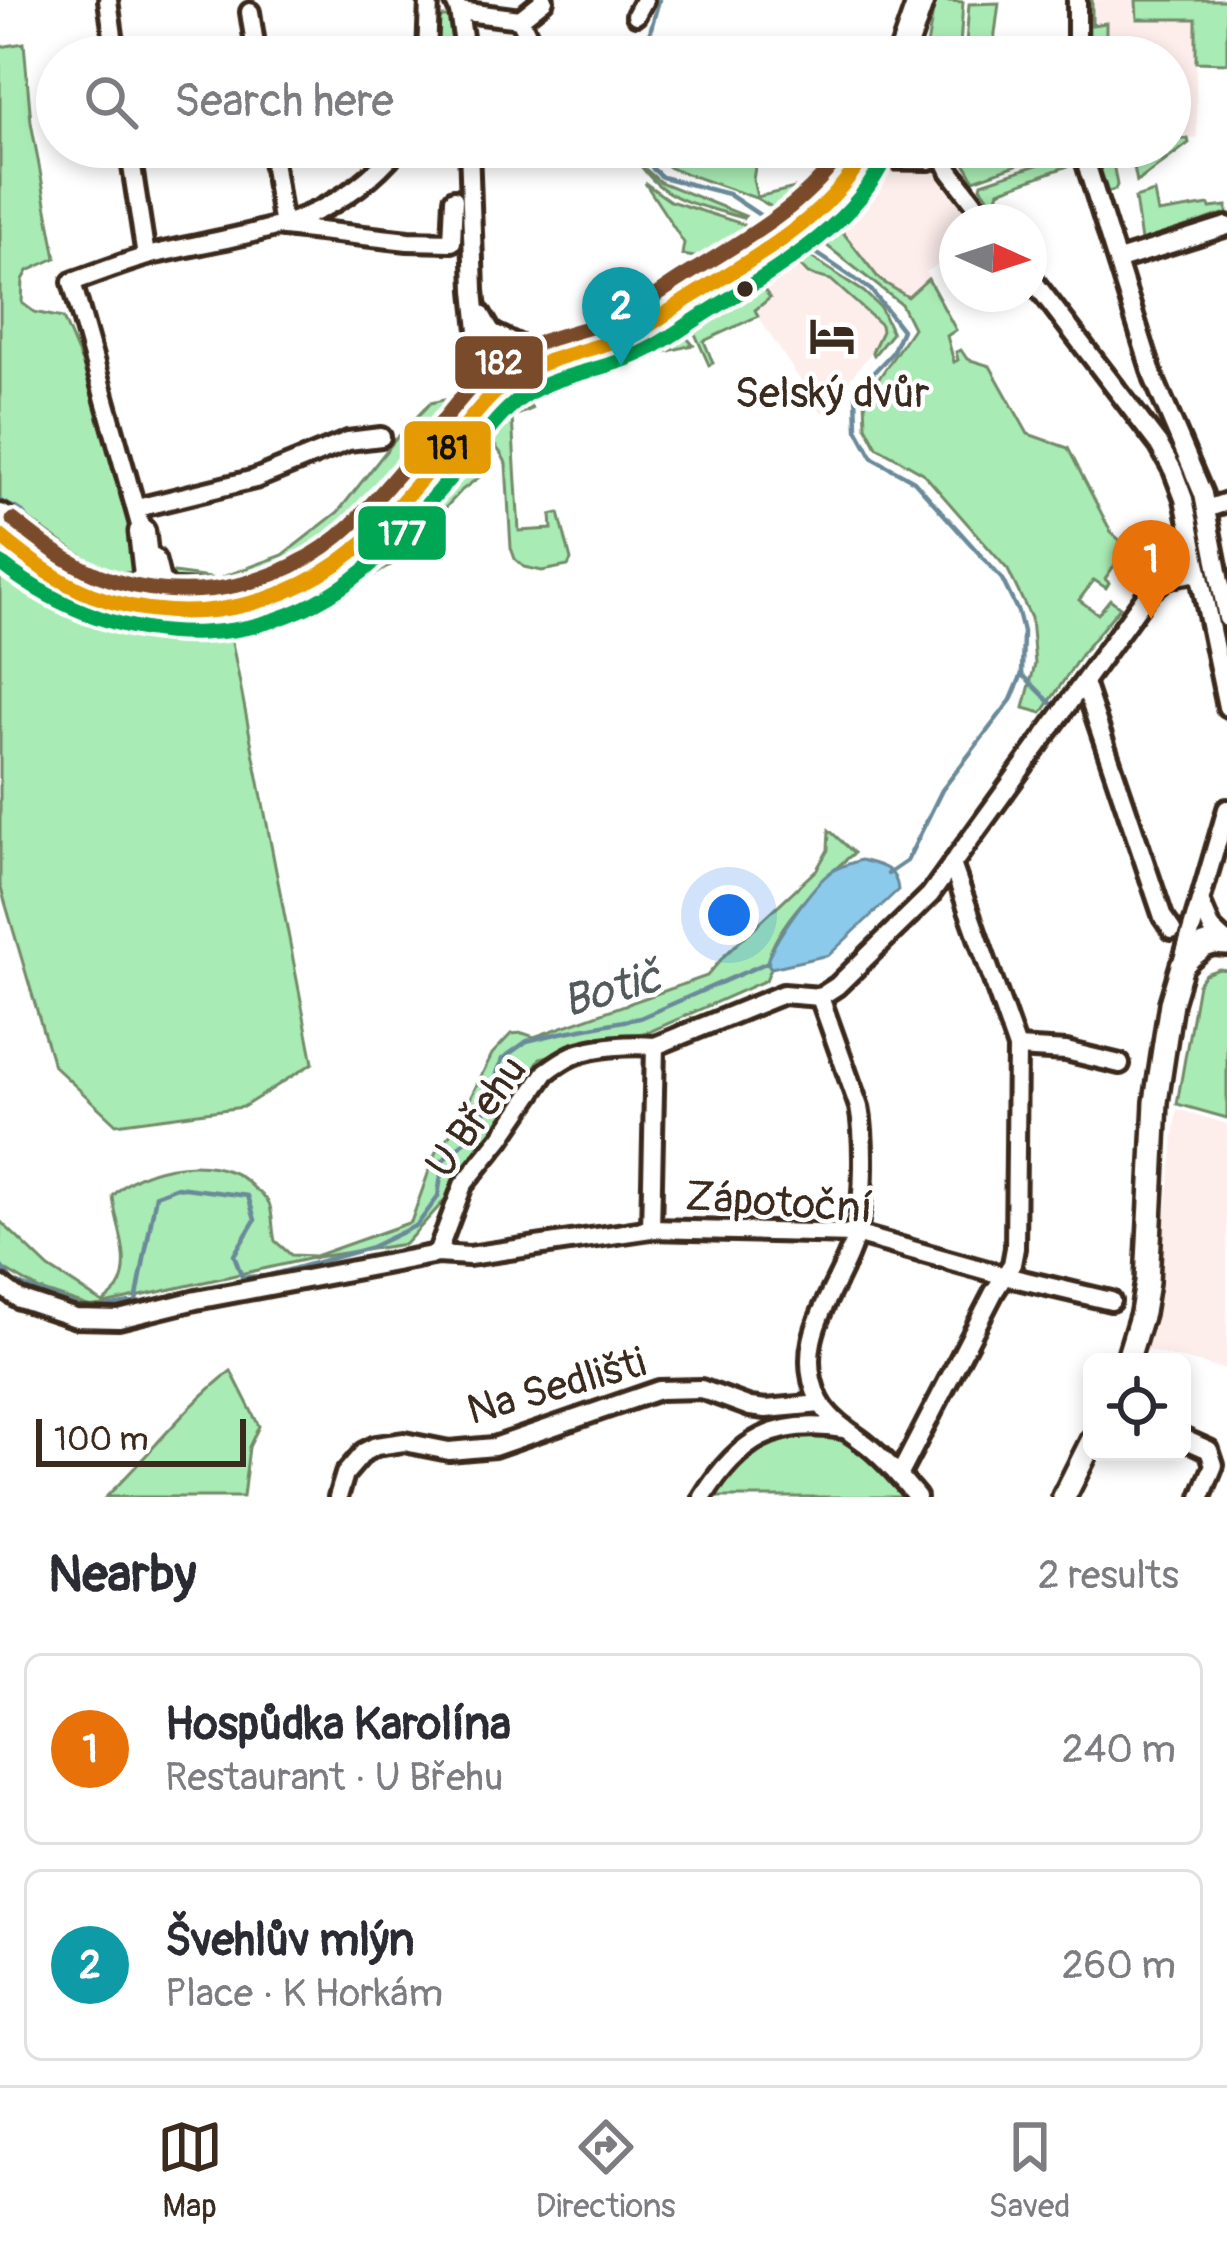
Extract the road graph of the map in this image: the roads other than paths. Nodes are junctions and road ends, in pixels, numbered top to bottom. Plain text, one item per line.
1 (107, 0) edge
2 (544, 0) edge
3 (921, 0) edge
4 (1077, 0) edge
5 (457, 6) edge
6 (250, 12) dead end
7 (520, 20) junction
8 (113, 36) edge
9 (254, 36) edge
10 (462, 36) edge
11 (528, 36) edge
12 (911, 36) edge
13 (1078, 36) edge
14 (133, 168) edge
15 (274, 168) edge
16 (380, 168) edge
17 (470, 168) edge
18 (854, 168) edge
19 (951, 168) edge
20 (1088, 168) edge
21 (454, 199) dead end
22 (976, 204) edge
23 (284, 226) junction
24 (1227, 226) edge
25 (146, 256) junction
26 (1119, 260) junction
27 (1047, 299) edge
28 (478, 308) junction
29 (491, 332) junction
30 (566, 356) junction
31 (517, 376) junction
32 (485, 402) junction
33 (381, 437) dead end
34 (1227, 502) edge
35 (1206, 509) junction
36 (0, 517) edge
37 (141, 528) junction
38 (0, 536) edge
39 (1199, 572) junction
40 (233, 608) junction
41 (1227, 618) edge
42 (1084, 683) junction
43 (1226, 697) edge
44 (1226, 814) edge
45 (952, 864) junction
46 (1199, 900) junction
47 (1172, 930) dead end
48 (1227, 944) edge
49 (1182, 966) junction
50 (820, 997) junction
51 (656, 1046) junction
52 (1017, 1048) junction
53 (1120, 1064) dead end
54 (651, 1228) junction
55 (855, 1234) junction
56 (437, 1254) junction
57 (1005, 1276) junction
58 (0, 1285) edge
59 (1111, 1301) dead end
60 (1130, 1353) edge
61 (821, 1404) junction
62 (844, 1430) junction
63 (1191, 1442) edge
64 (1083, 1460) edge
65 (899, 1476) junction
66 (338, 1497) edge
67 (703, 1497) edge
68 (917, 1497) edge
69 (1064, 1497) edge
70 (1201, 1497) edge

1 - 8 street
2 - 7 street
3 - 12 main road
4 - 13 street
5 - 7 street
5 - 10 street
6 - 9 street
7 - 11 street
14 - 25 street
15 - 23 street
16 - 23 street
17 - 28 street
18 - 30 main road
19 - 22 street
20 - 26 street
21 - 23 street
23 - 25 street
24 - 26 street
25 - 37 street
26 - 35 street
27 - 39 street
28 - 29 street
28 - 32 street
29 - 30 street
29 - 31 street
30 - 31 main road
31 - 32 main road
32 - 40 main road
33 - 37 street
34 - 35 street
35 - 41 street
36 - 37 main road
37 - 40 main road
38 - 40 main road
39 - 42 street
39 - 43 street
42 - 45 street
42 - 47 street
44 - 46 street
45 - 50 street
45 - 52 street
46 - 48 street
46 - 49 street
48 - 49 street
49 - 60 street
50 - 51 street, U Břehu
50 - 55 street
51 - 54 street
51 - 56 street, U Břehu
52 - 53 street
52 - 57 street
54 - 55 street, Zápotoční
54 - 56 street, Zápotoční
55 - 57 street, Zápotoční
55 - 61 street
56 - 58 street
57 - 59 street, Zápotoční
57 - 65 street
61 - 62 street
61 - 66 street, Na Sedlišti
62 - 65 street
62 - 67 street
63 - 70 street
64 - 69 street
65 - 68 street

